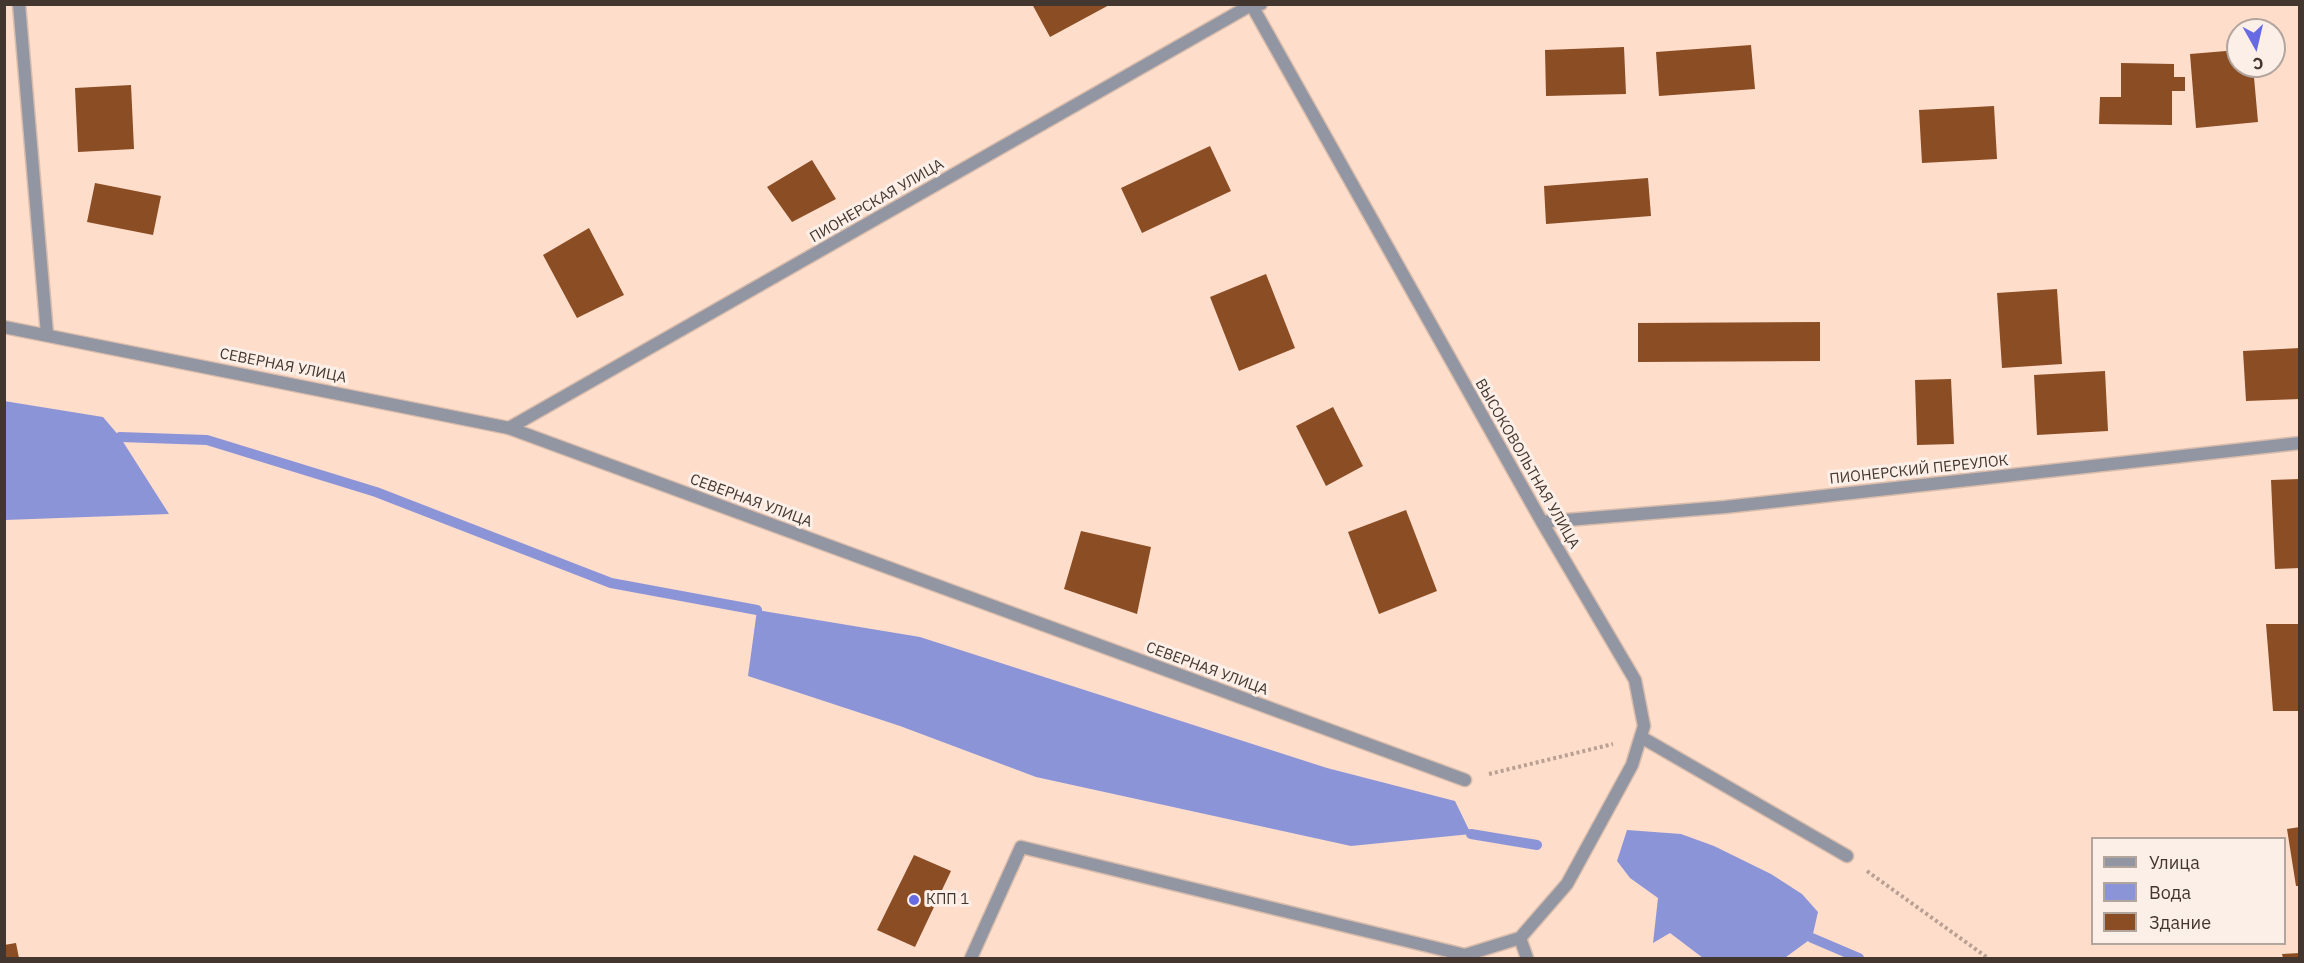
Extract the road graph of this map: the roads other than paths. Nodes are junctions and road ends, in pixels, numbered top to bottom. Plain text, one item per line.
1 (19, 4) edge
2 (1261, 4) edge
3 (1251, 5) edge
4 (4, 327) edge
5 (47, 334) junction
6 (508, 428) junction
7 (2300, 442) edge
8 (1542, 522) junction
9 (1641, 736) junction
10 (1465, 780) road end
11 (1847, 856) road end
12 (1520, 938) junction
13 (971, 958) edge
14 (1527, 958) edge

1 - 5 street
2 - 3 street, ПИОНЕРСКАЯ УЛИЦА
3 - 6 street, ПИОНЕРСКАЯ УЛИЦА
3 - 8 street, ВЫСОКОВОЛЬТНАЯ УЛИЦА
4 - 5 street, СЕВЕРНАЯ УЛИЦА
5 - 6 street, СЕВЕРНАЯ УЛИЦА
6 - 10 street, СЕВЕРНАЯ УЛИЦА
7 - 8 street, ПИОНЕРСКИЙ ПЕРЕУЛОК
8 - 9 street, ВЫСОКОВОЛЬТНАЯ УЛИЦА
9 - 11 street
9 - 12 street, ВЫСОКОВОЛЬТНАЯ УЛИЦА
12 - 13 street
12 - 14 street

